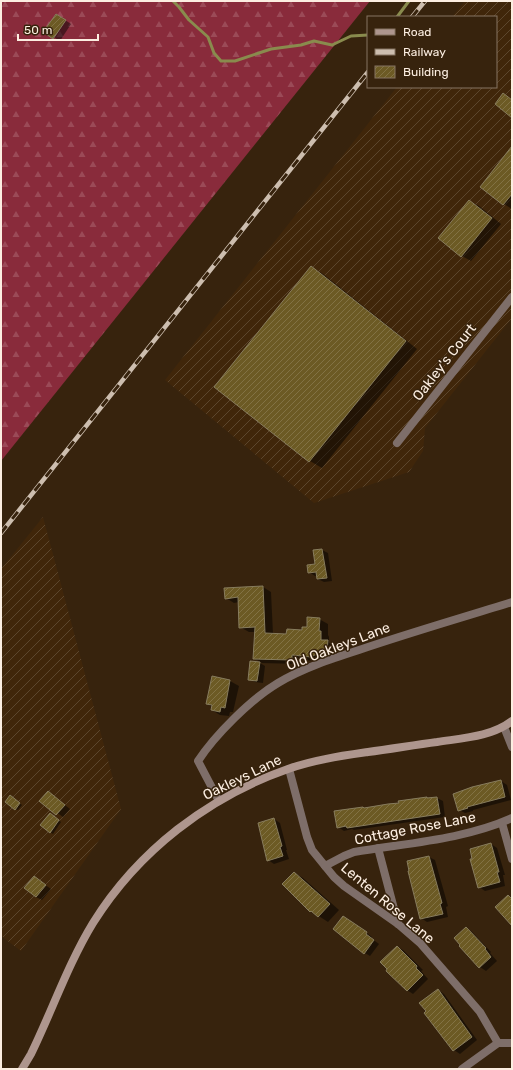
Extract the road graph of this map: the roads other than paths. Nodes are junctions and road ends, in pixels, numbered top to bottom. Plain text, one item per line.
1 (512, 297) edge
2 (396, 443) dead end
3 (512, 602) edge
4 (512, 721) edge
5 (504, 727) junction
6 (512, 747) edge
7 (289, 769) junction
8 (219, 801) junction
9 (512, 818) edge
10 (502, 823) junction
11 (378, 848) junction
12 (512, 859) edge
13 (325, 866) junction
14 (398, 924) junction
15 (498, 1043) junction
16 (512, 1043) edge
17 (22, 1069) edge
18 (462, 1069) edge

1 - 2 street, Oakley's Court
3 - 8 street, Old Oakleys Lane
4 - 5 street, Oakleys Lane
5 - 6 street
5 - 7 street, Oakleys Lane
7 - 8 street, Oakleys Lane
7 - 13 street, Lenten Rose Lane
8 - 17 street, Oakleys Lane
9 - 10 street, Cottage Rose Lane
10 - 11 street, Cottage Rose Lane
10 - 12 street
11 - 13 street, Cottage Rose Lane
11 - 14 street
13 - 14 street, Lenten Rose Lane
14 - 15 street, Lenten Rose Lane
15 - 16 street
15 - 18 street

